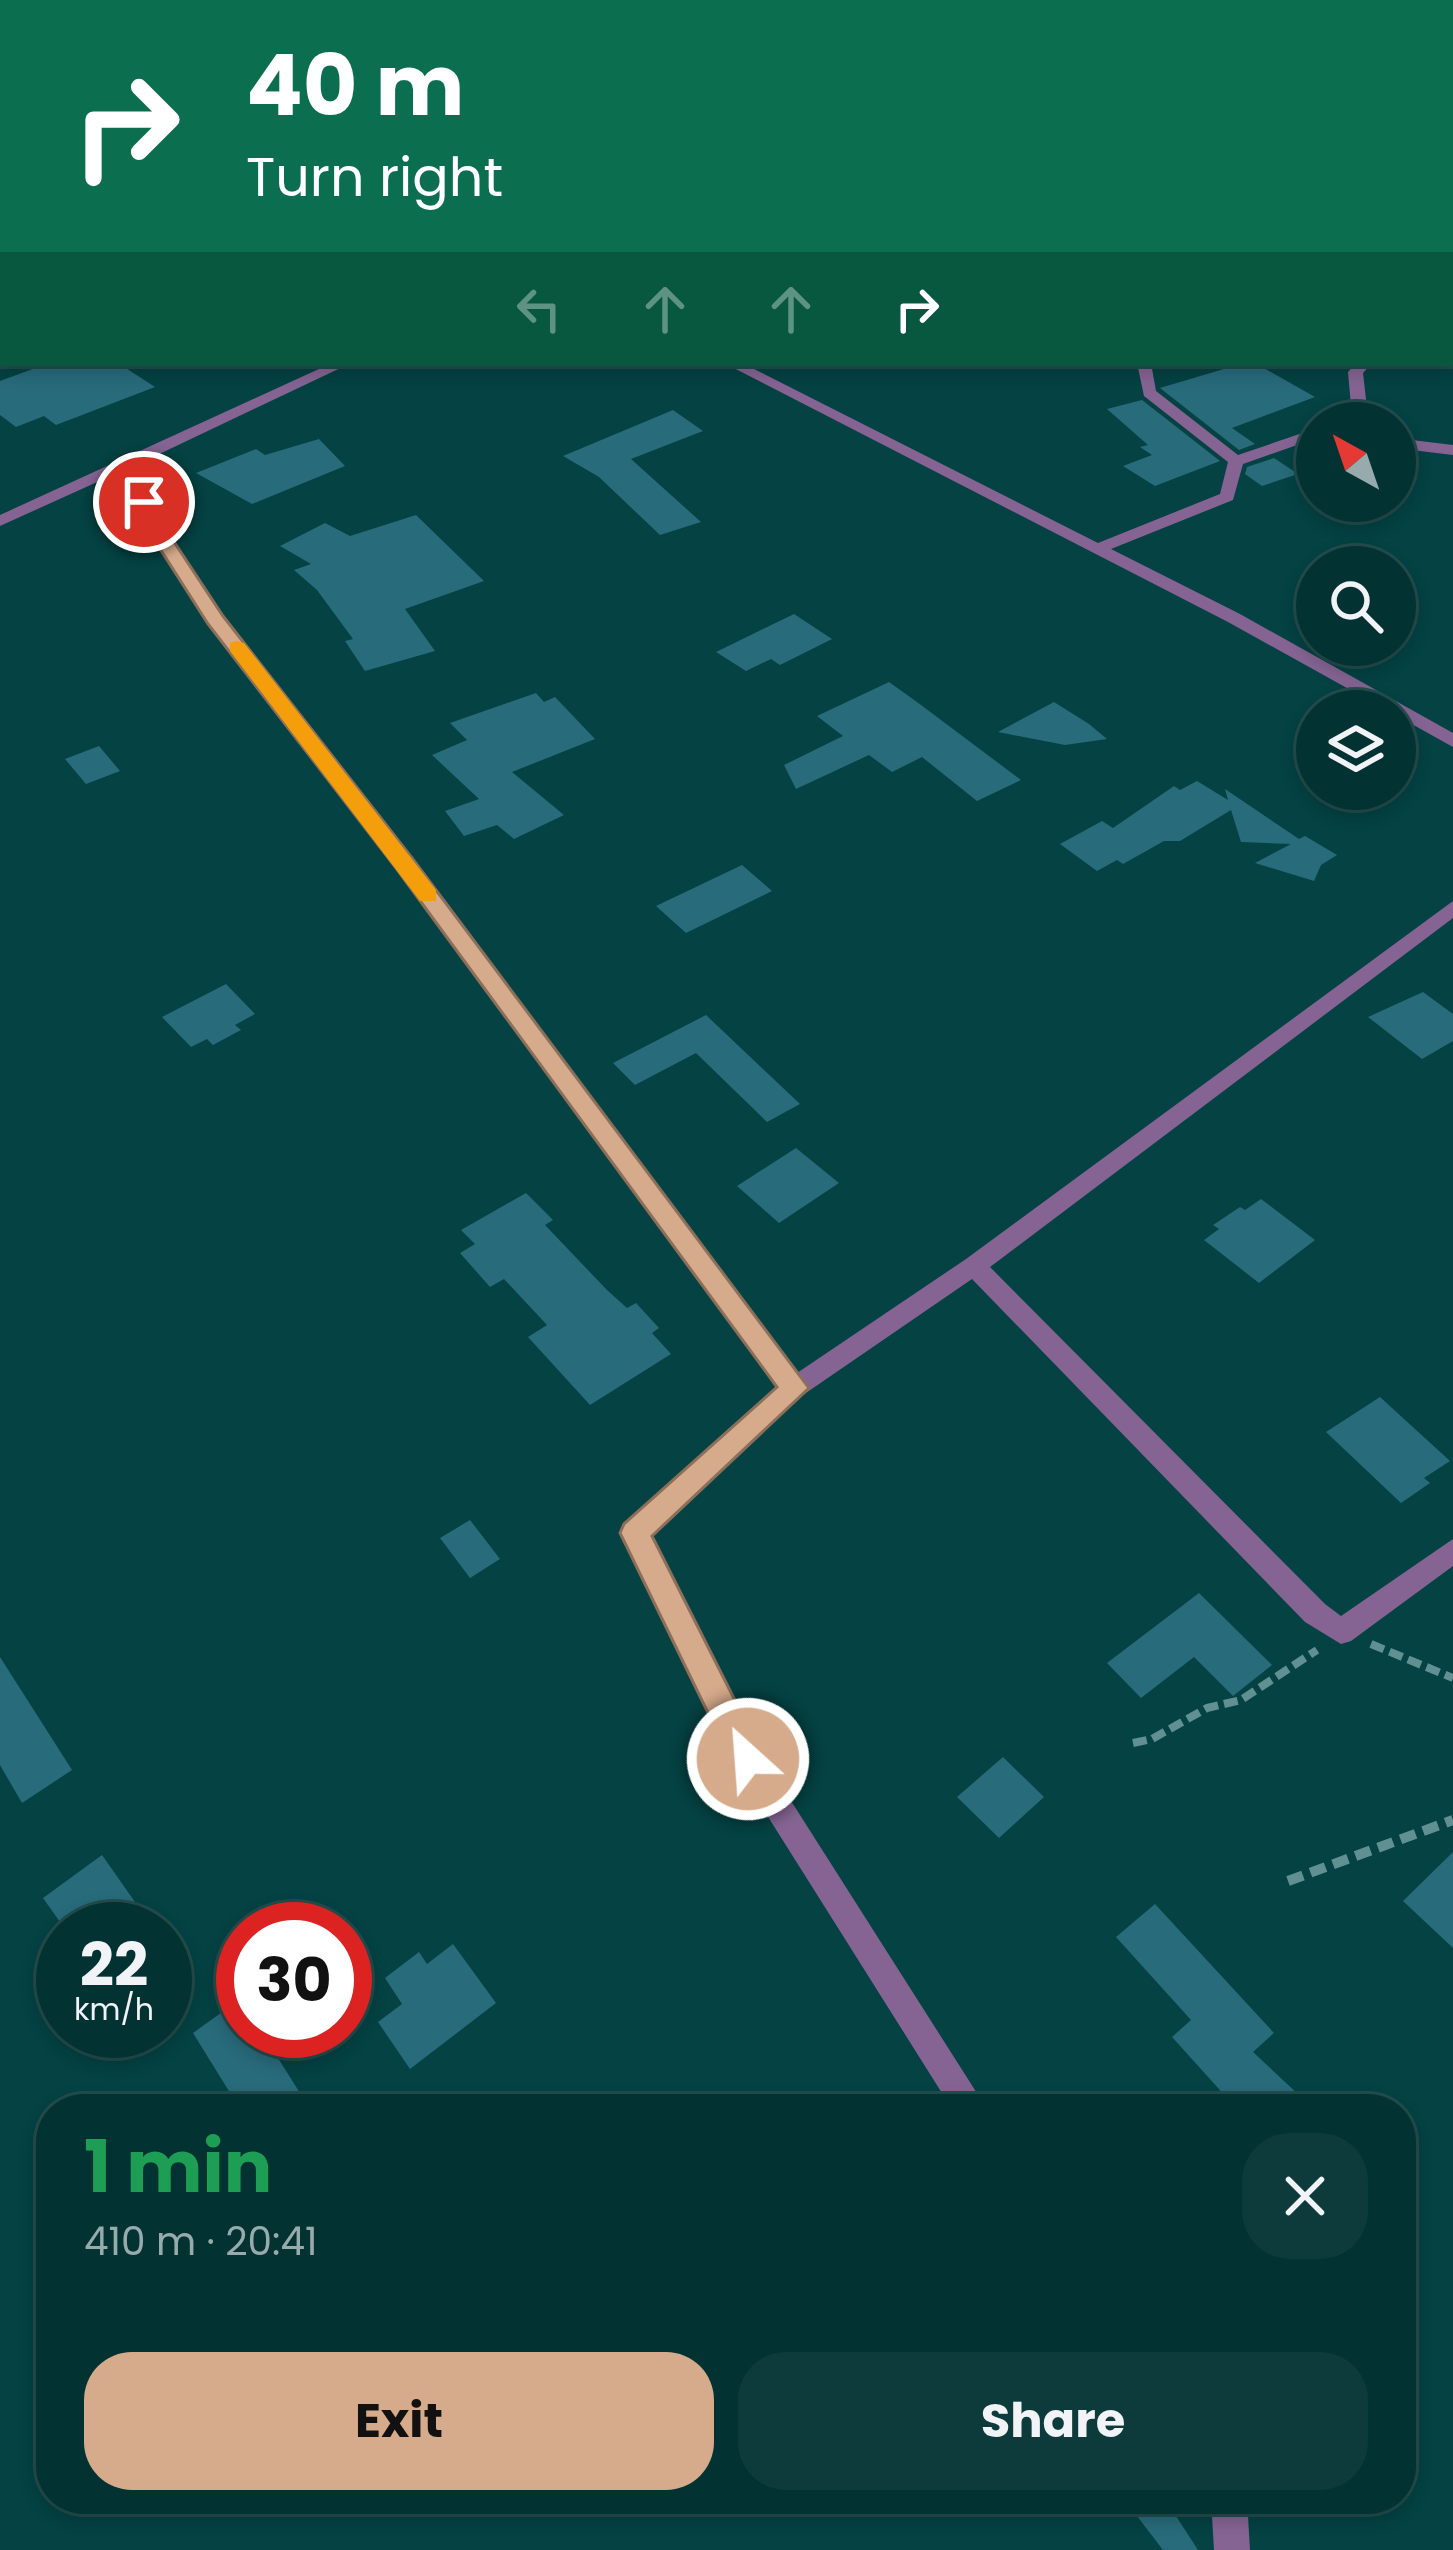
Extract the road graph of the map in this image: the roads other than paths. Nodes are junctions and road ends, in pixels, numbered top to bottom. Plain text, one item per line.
1 (338, 366) edge
2 (737, 366) edge
3 (1144, 366) edge
4 (1362, 366) edge
5 (1358, 402) edge
6 (1296, 440) edge
7 (1416, 446) edge
8 (1453, 450) edge
9 (145, 456) junction
10 (1236, 461) junction
11 (0, 521) edge
12 (1097, 549) junction
13 (1453, 741) edge
14 (1453, 908) edge
15 (974, 1266) junction
16 (794, 1388) junction
17 (1453, 1550) edge
18 (961, 2094) edge
19 (1230, 2514) edge
20 (1232, 2550) edge

1 - 9 street
2 - 12 street
3 - 10 street
4 - 5 street
6 - 10 street
7 - 8 street
9 - 11 street
9 - 16 street
10 - 12 street
12 - 13 street
14 - 15 street
15 - 16 street
15 - 17 street
16 - 18 street
19 - 20 street

